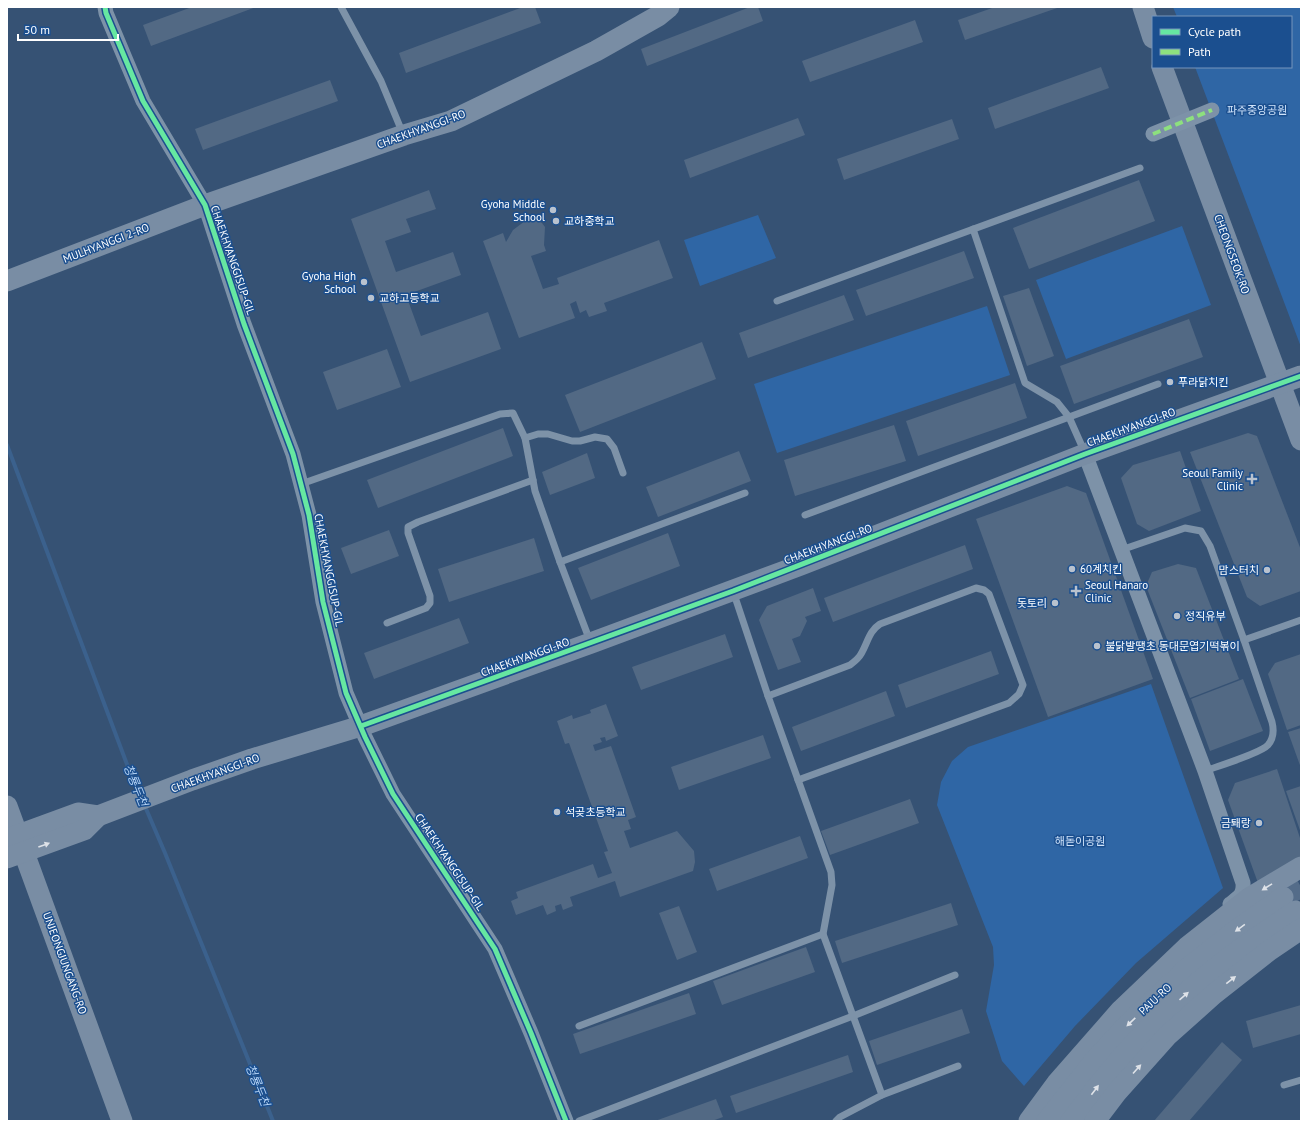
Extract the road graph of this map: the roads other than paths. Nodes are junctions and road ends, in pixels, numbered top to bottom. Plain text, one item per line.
1 (105, 7) edge
2 (341, 7) edge
3 (669, 7) edge
4 (1143, 7) edge
5 (1152, 35) edge
6 (1162, 68) edge
7 (1212, 110) dead end
8 (1152, 134) dead end
9 (404, 135) junction
10 (1140, 168) dead end
11 (205, 205) junction
12 (973, 229) junction
13 (7, 281) edge
14 (777, 301) dead end
15 (1301, 376) edge
16 (1279, 383) junction
17 (1158, 384) dead end
18 (1069, 417) junction
19 (525, 438) junction
20 (1301, 440) edge
21 (1085, 454) junction
22 (623, 473) dead end
23 (533, 480) junction
24 (301, 484) junction
25 (744, 493) dead end
26 (805, 515) dead end
27 (1121, 550) junction
28 (560, 562) junction
29 (733, 591) junction
30 (1301, 620) edge
31 (387, 623) dead end
32 (1244, 640) junction
33 (591, 644) junction
34 (768, 696) junction
35 (361, 726) junction
36 (1205, 771) junction
37 (798, 780) junction
38 (7, 806) edge
39 (14, 846) edge
40 (1298, 871) edge
41 (1293, 912) edge
42 (823, 934) junction
43 (955, 975) dead end
44 (853, 1016) junction
45 (579, 1026) dead end
46 (958, 1066) dead end
47 (1301, 1080) edge
48 (1284, 1085) dead end
49 (882, 1094) junction
50 (1038, 1116) edge
51 (122, 1121) edge
52 (566, 1121) edge
53 (579, 1121) edge
54 (836, 1121) edge
55 (1071, 1121) edge
56 (1095, 1121) edge

1 - 11 street, CHAEKHYANGGISUP-GIL
2 - 9 lane
3 - 9 main road, CHAEKHYANGGI-RO
4 - 5 main road
6 - 16 main road, CHEONGSEOK-RO
7 - 8 street, bridge
9 - 11 main road, CHAEKHYANGGI-RO
10 - 12 lane
11 - 13 main road, MULHYANGGI 2-RO
11 - 24 street, CHAEKHYANGGISUP-GIL
12 - 14 lane
12 - 18 lane
15 - 16 main road, CHAEKHYANGGI-RO
16 - 20 main road, CHEONGSEOK-RO
16 - 21 main road, CHAEKHYANGGI-RO
17 - 18 lane
18 - 21 lane
18 - 26 lane
19 - 22 lane
19 - 23 lane
19 - 24 lane
21 - 27 street
21 - 29 main road, CHAEKHYANGGI-RO
23 - 28 lane
23 - 31 lane
24 - 35 street, CHAEKHYANGGISUP-GIL
25 - 28 lane
27 - 32 lane
27 - 36 street
28 - 33 lane
29 - 33 main road, CHAEKHYANGGI-RO
29 - 34 lane
30 - 32 lane
32 - 36 lane
33 - 35 main road, CHAEKHYANGGI-RO
34 - 37 lane
34 - 37 lane
35 - 39 main road, CHAEKHYANGGI-RO
35 - 52 street, CHAEKHYANGGISUP-GIL
36 - 50 street
37 - 42 lane
38 - 39 main road, UNJEONGJUNGANG-RO
39 - 51 main road, UNJEONGJUNGANG-RO
40 -> 50 main road
41 -> 50 main road, PAJU-RO
55 -> 41 main road, PAJU-RO
56 -> 41 main road
42 - 44 lane
42 - 45 lane
43 - 44 lane
44 - 49 lane
44 - 53 lane
46 - 49 lane
47 - 48 lane
49 - 54 lane

